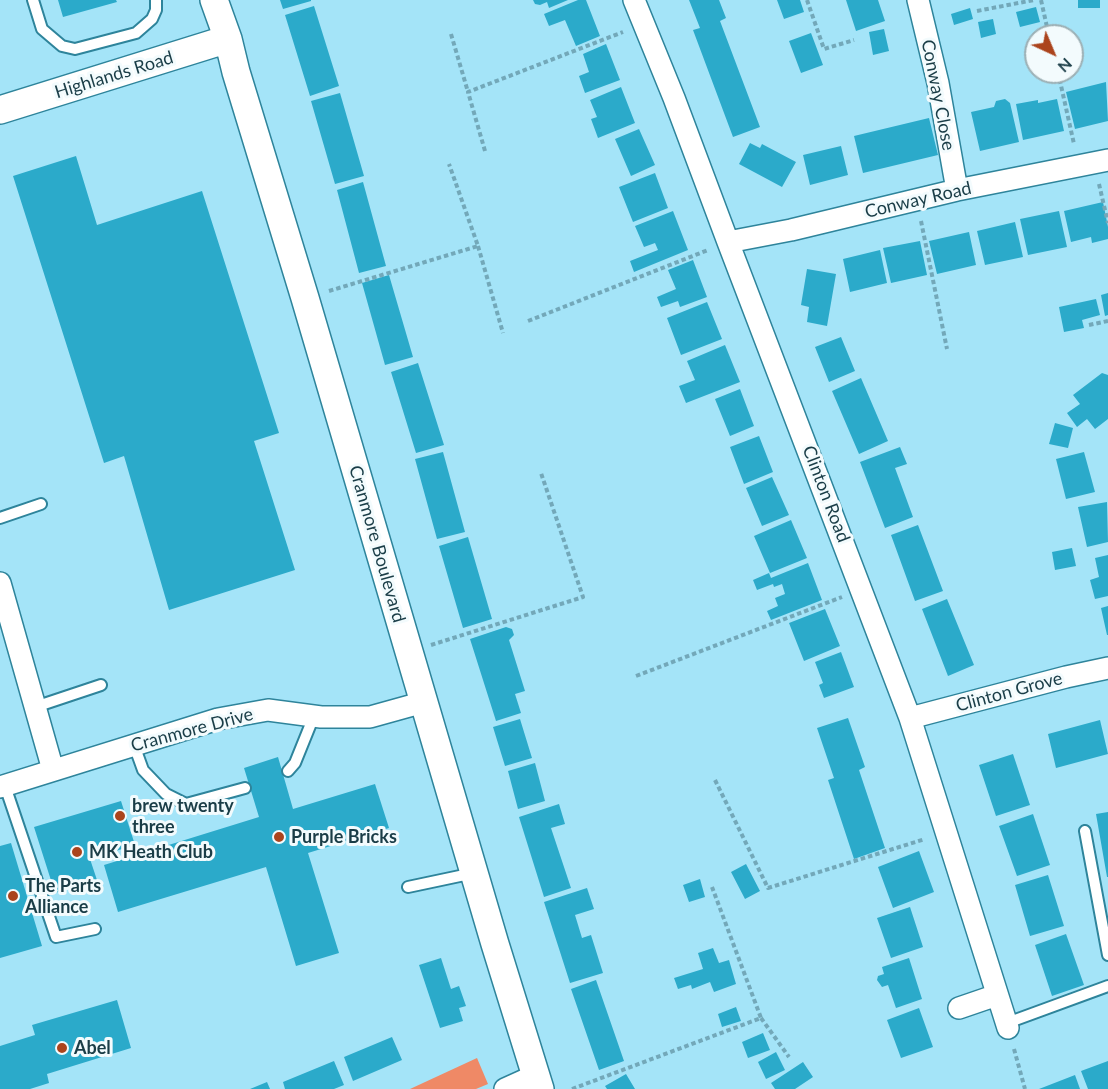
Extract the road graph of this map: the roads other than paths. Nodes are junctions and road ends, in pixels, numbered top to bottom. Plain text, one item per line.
1 (33, 0) edge
2 (156, 0) edge
3 (214, 0) edge
4 (634, 0) edge
5 (918, 0) edge
6 (228, 39) junction
7 (0, 110) edge
8 (1094, 163) edge
9 (957, 190) junction
10 (728, 242) junction
11 (41, 504) dead end
12 (0, 518) edge
13 (0, 583) edge
14 (6, 628) edge
15 (1108, 668) edge
16 (101, 685) dead end
17 (424, 702) junction
18 (35, 707) junction
19 (314, 716) junction
20 (910, 718) junction
21 (134, 745) junction
22 (53, 770) junction
23 (288, 771) dead end
24 (3, 787) edge
25 (245, 788) dead end
26 (1085, 831) dead end
27 (474, 873) junction
28 (408, 887) dead end
29 (95, 929) dead end
30 (1108, 955) edge
31 (1108, 986) edge
32 (997, 995) junction
33 (959, 1008) dead end
34 (1007, 1026) joint
35 (538, 1082) edge
36 (505, 1089) edge

1 - 2 lane
3 - 6 street, Cranmore Boulevard
4 - 10 street, Clinton Road
5 - 9 street, Conway Close
6 - 7 street, Highlands Road
6 - 17 street, Cranmore Boulevard
8 - 9 street, Conway Road
9 - 10 street, Conway Road
10 - 20 street, Clinton Road
11 - 12 lane
13 - 14 street
14 - 18 street
15 - 20 street, Clinton Grove
16 - 18 lane
17 - 19 street, Cranmore Drive
17 - 27 street, Cranmore Boulevard
18 - 22 street
19 - 21 street, Cranmore Drive
19 - 23 lane
20 - 32 street, Clinton Road
21 - 22 street, Cranmore Drive
21 - 25 lane
22 - 24 street, Cranmore Drive
24 - 29 lane
26 - 30 lane
27 - 28 lane
27 - 35 street, Cranmore Boulevard
31 - 34 lane
32 - 33 street
32 - 34 street, Clinton Road
35 - 36 street

